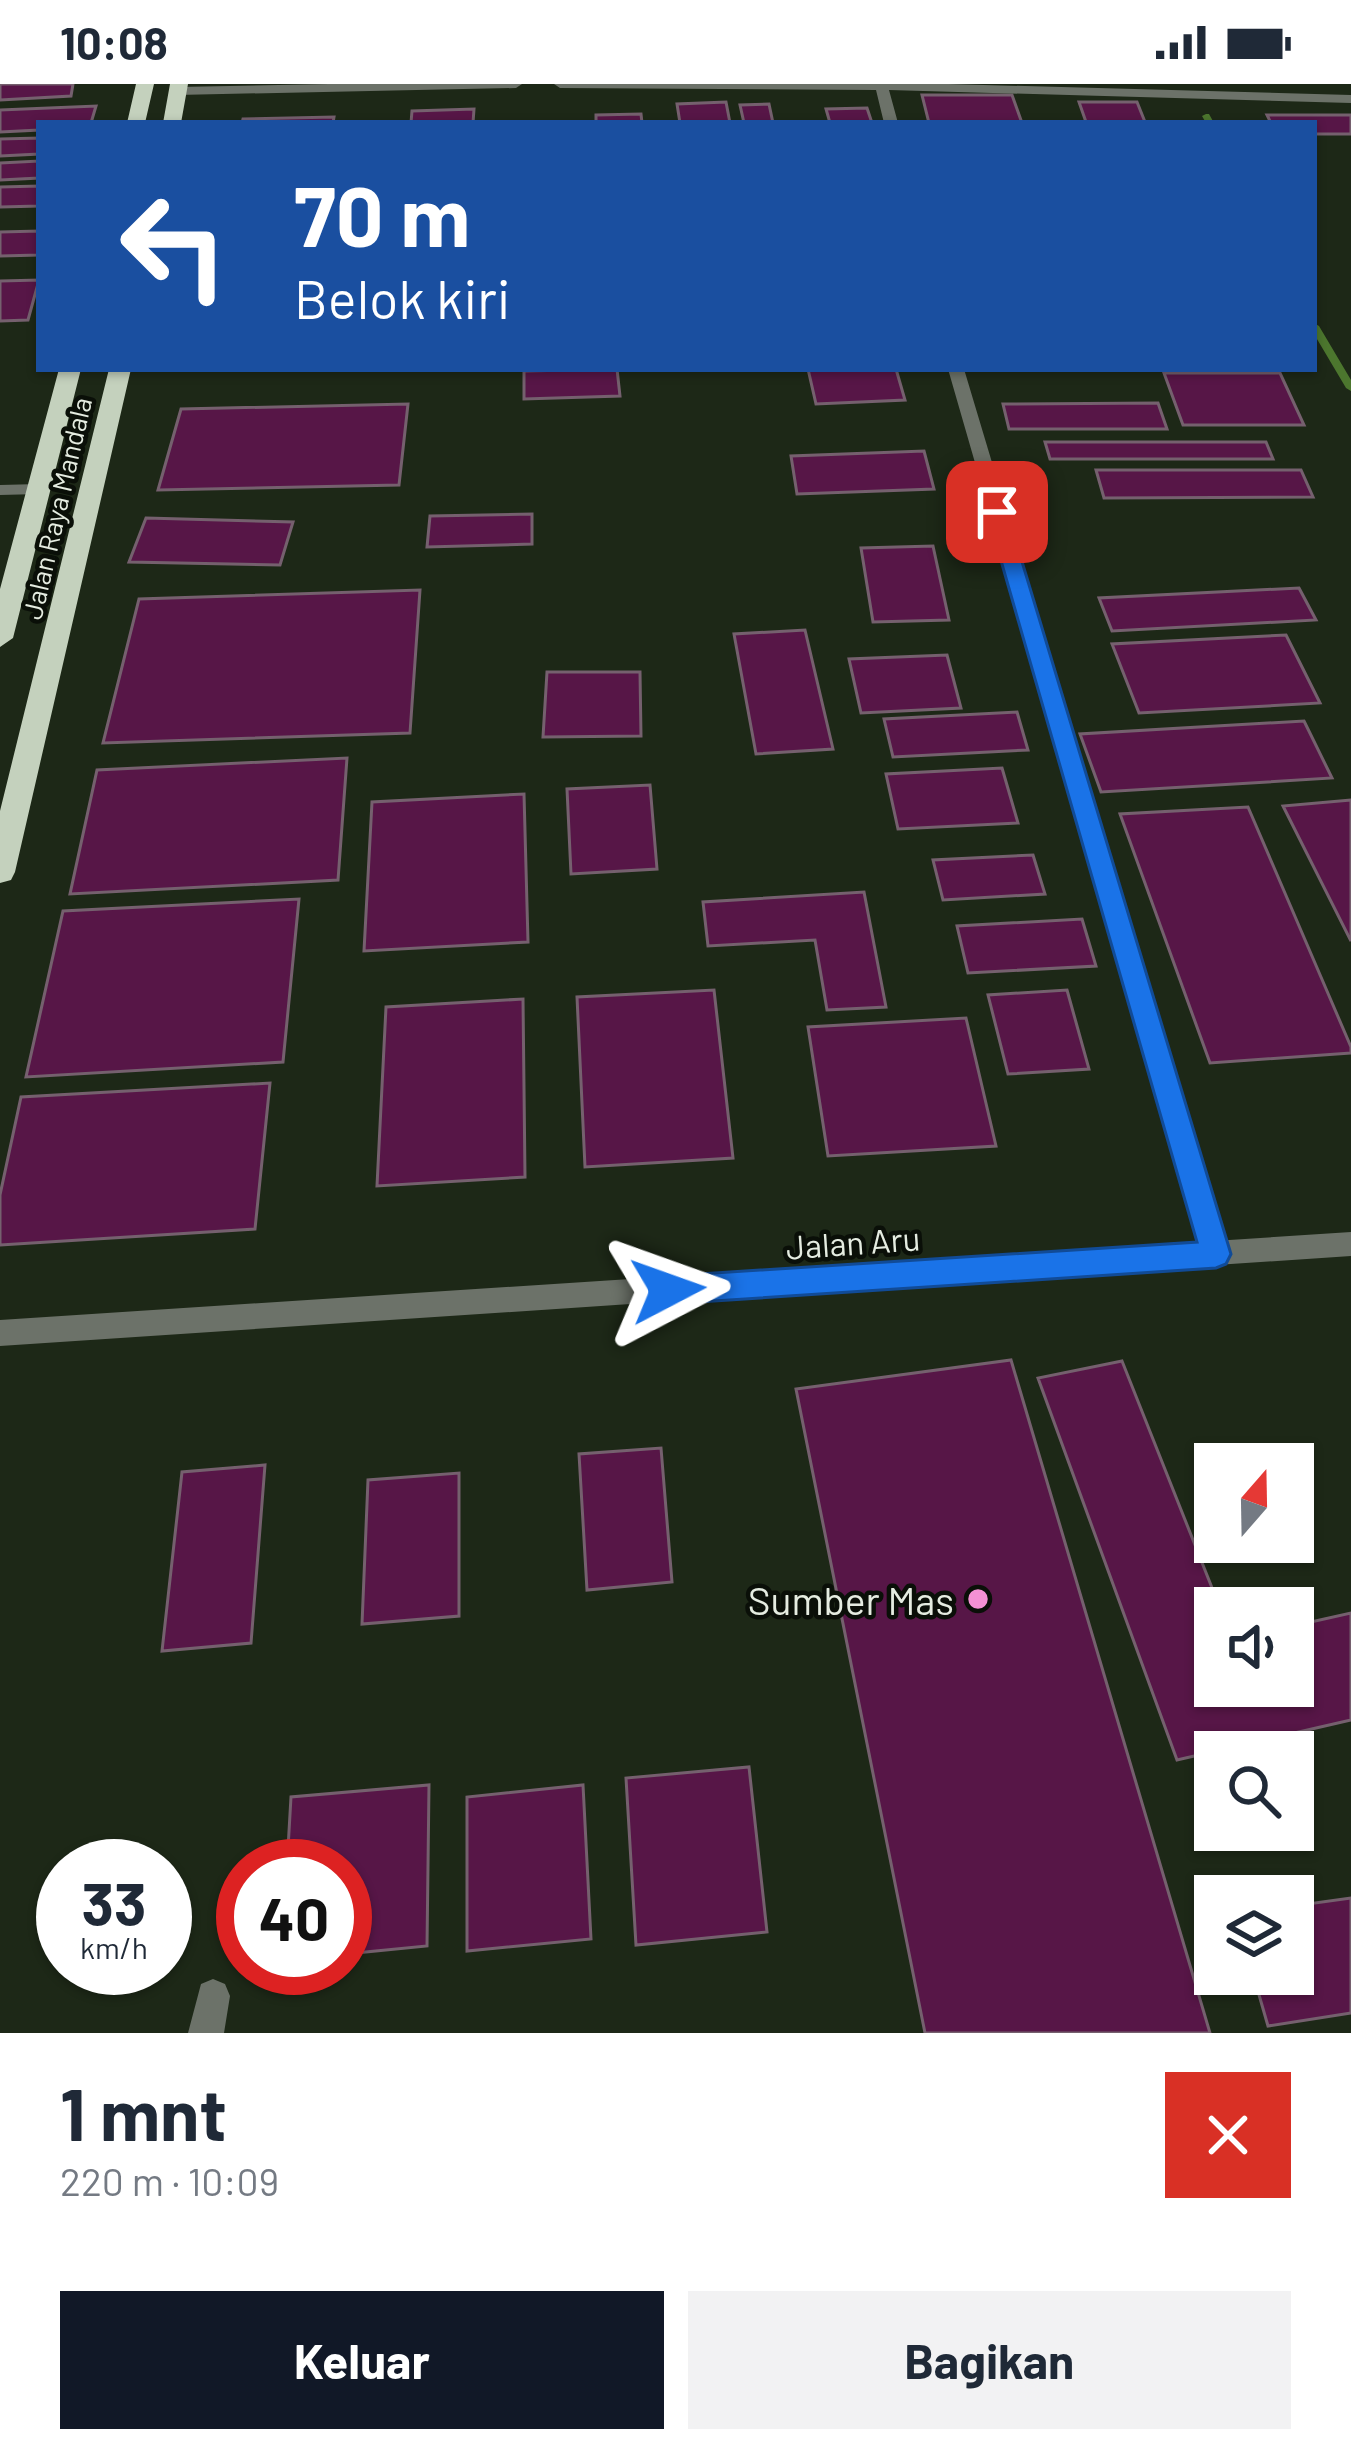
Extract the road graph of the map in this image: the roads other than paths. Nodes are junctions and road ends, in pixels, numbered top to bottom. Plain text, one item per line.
1 (146, 84) edge
2 (517, 84) edge
3 (560, 84) edge
4 (881, 85) edge
5 (178, 88) edge
6 (1155, 89) edge
7 (1351, 99) edge
8 (137, 120) edge
9 (173, 120) edge
10 (890, 120) edge
11 (69, 372) edge
12 (119, 372) edge
13 (957, 372) edge
14 (39, 489) junction
15 (0, 490) edge
16 (0, 638) edge
17 (0, 872) edge
18 (1351, 1244) edge
19 (1216, 1254) junction
20 (0, 1333) edge
21 (213, 1996) dead end
22 (206, 2033) edge

1 - 8 highway
2 - 5 street
3 - 4 street
4 - 6 street
4 - 10 street
5 - 9 highway
6 - 7 street
11 - 14 highway, Jalan Raya Mandala
12 - 17 highway, Jalan Raya Mandala
13 - 19 street
14 - 15 street
14 - 16 highway, Jalan Raya Mandala
18 - 19 street, Jalan Aru
19 - 20 street, Jalan Aru
21 - 22 street

